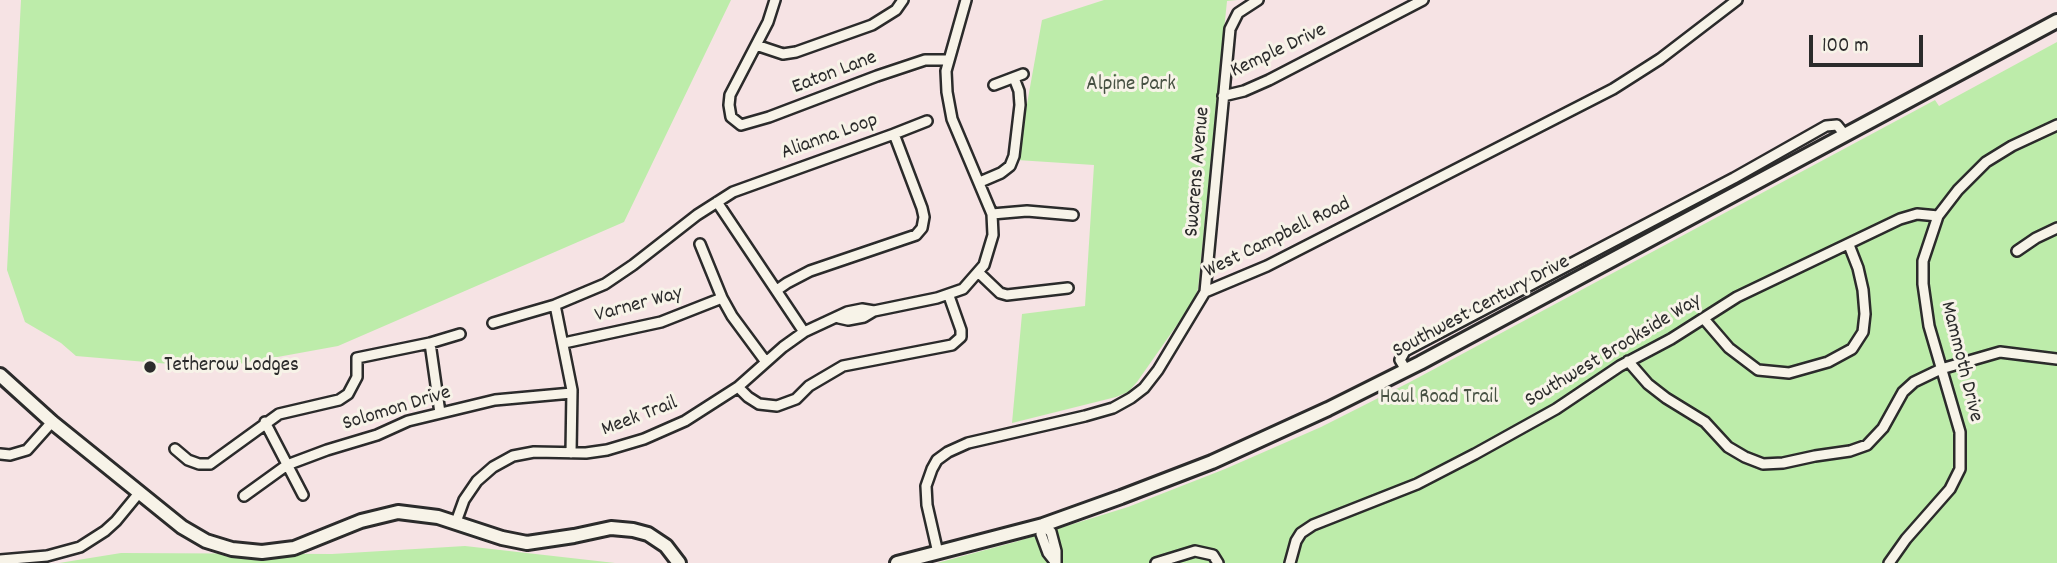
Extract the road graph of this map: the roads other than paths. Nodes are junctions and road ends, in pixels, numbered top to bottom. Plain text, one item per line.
1 (775, 0) edge
2 (903, 0) edge
3 (966, 0) edge
4 (1258, 0) edge
5 (1423, 0) edge
6 (1737, 0) edge
7 (2057, 21) edge
8 (756, 45) junction
9 (948, 60) junction
10 (994, 85) dead end
11 (1223, 96) junction
12 (927, 121) dead end
13 (2057, 125) edge
14 (894, 134) junction
15 (980, 182) junction
16 (717, 201) junction
17 (992, 214) junction
18 (1073, 215) dead end
19 (1938, 216) junction
20 (2057, 228) edge
21 (700, 244) dead end
22 (1849, 245) junction
23 (2017, 251) dead end
24 (978, 272) junction
25 (1068, 288) dead end
26 (777, 290) junction
27 (1205, 292) junction
28 (949, 296) junction
29 (722, 298) junction
30 (555, 305) junction
31 (1704, 319) junction
32 (494, 323) dead end
33 (804, 332) junction
34 (460, 334) dead end
35 (430, 343) junction
36 (564, 343) junction
37 (2057, 359) edge
38 (1628, 361) junction
39 (766, 362) junction
40 (1941, 369) junction
41 (0, 375) edge
42 (738, 387) junction
43 (572, 393) junction
44 (440, 413) junction
45 (52, 422) junction
46 (265, 422) junction
47 (175, 449) dead end
48 (571, 453) junction
49 (0, 454) edge
50 (287, 465) junction
51 (139, 493) junction
52 (303, 495) dead end
53 (244, 496) dead end
54 (456, 522) junction
55 (1043, 524) junction
56 (938, 553) junction
57 (0, 560) edge
58 (679, 563) edge
59 (897, 563) edge
60 (1056, 563) edge
61 (1156, 563) edge
62 (1218, 563) edge
63 (1290, 563) edge
64 (1889, 563) edge

1 - 8 street
2 - 8 street
3 - 9 street, Meek Trail
4 - 11 street, Swarens Avenue
5 - 11 street, Kemple Drive
6 - 27 street, West Campbell Road
7 - 55 main road, Southwest Century Drive
8 - 9 street, Eaton Lane
9 - 15 street, Meek Trail
10 - 15 street
11 - 27 street, Swarens Avenue
12 - 14 street
13 - 19 street, Mammoth Drive
14 - 16 street, Alianna Loop
14 - 26 street, Alianna Loop
15 - 17 street, Meek Trail
16 - 26 street
16 - 30 street, Alianna Loop
17 - 18 street
17 - 24 street, Meek Trail
19 - 22 street, Southwest Brookside Way
19 - 40 street, Mammoth Drive
20 - 23 street
21 - 29 street
22 - 31 street, Southwest Brookside Way
22 - 31 street
24 - 25 street
24 - 28 street, Meek Trail
26 - 33 street
27 - 56 street, West Campbell Road
28 - 33 street, Meek Trail
28 - 42 street
29 - 36 street, Varner Way
29 - 39 street
30 - 32 street, Alianna Loop
30 - 36 street
31 - 38 street, Southwest Brookside Way
33 - 39 street, Meek Trail
34 - 35 street
35 - 44 street
35 - 46 street
36 - 43 street
37 - 40 street
38 - 40 street
38 - 63 street, Southwest Brookside Way
39 - 42 street, Meek Trail
40 - 64 street, Mammoth Drive
41 - 45 main road
42 - 48 street, Meek Trail
43 - 44 street, Solomon Drive
43 - 48 street
44 - 50 street, Solomon Drive
45 - 49 street
45 - 51 main road
46 - 47 street
46 - 50 street
48 - 54 street, Meek Trail
50 - 52 street
50 - 53 street, Solomon Drive
51 - 54 main road
51 - 57 street
54 - 58 main road
55 - 56 main road, Southwest Century Drive
55 - 60 street
56 - 59 main road, Southwest Century Drive
61 - 62 street

